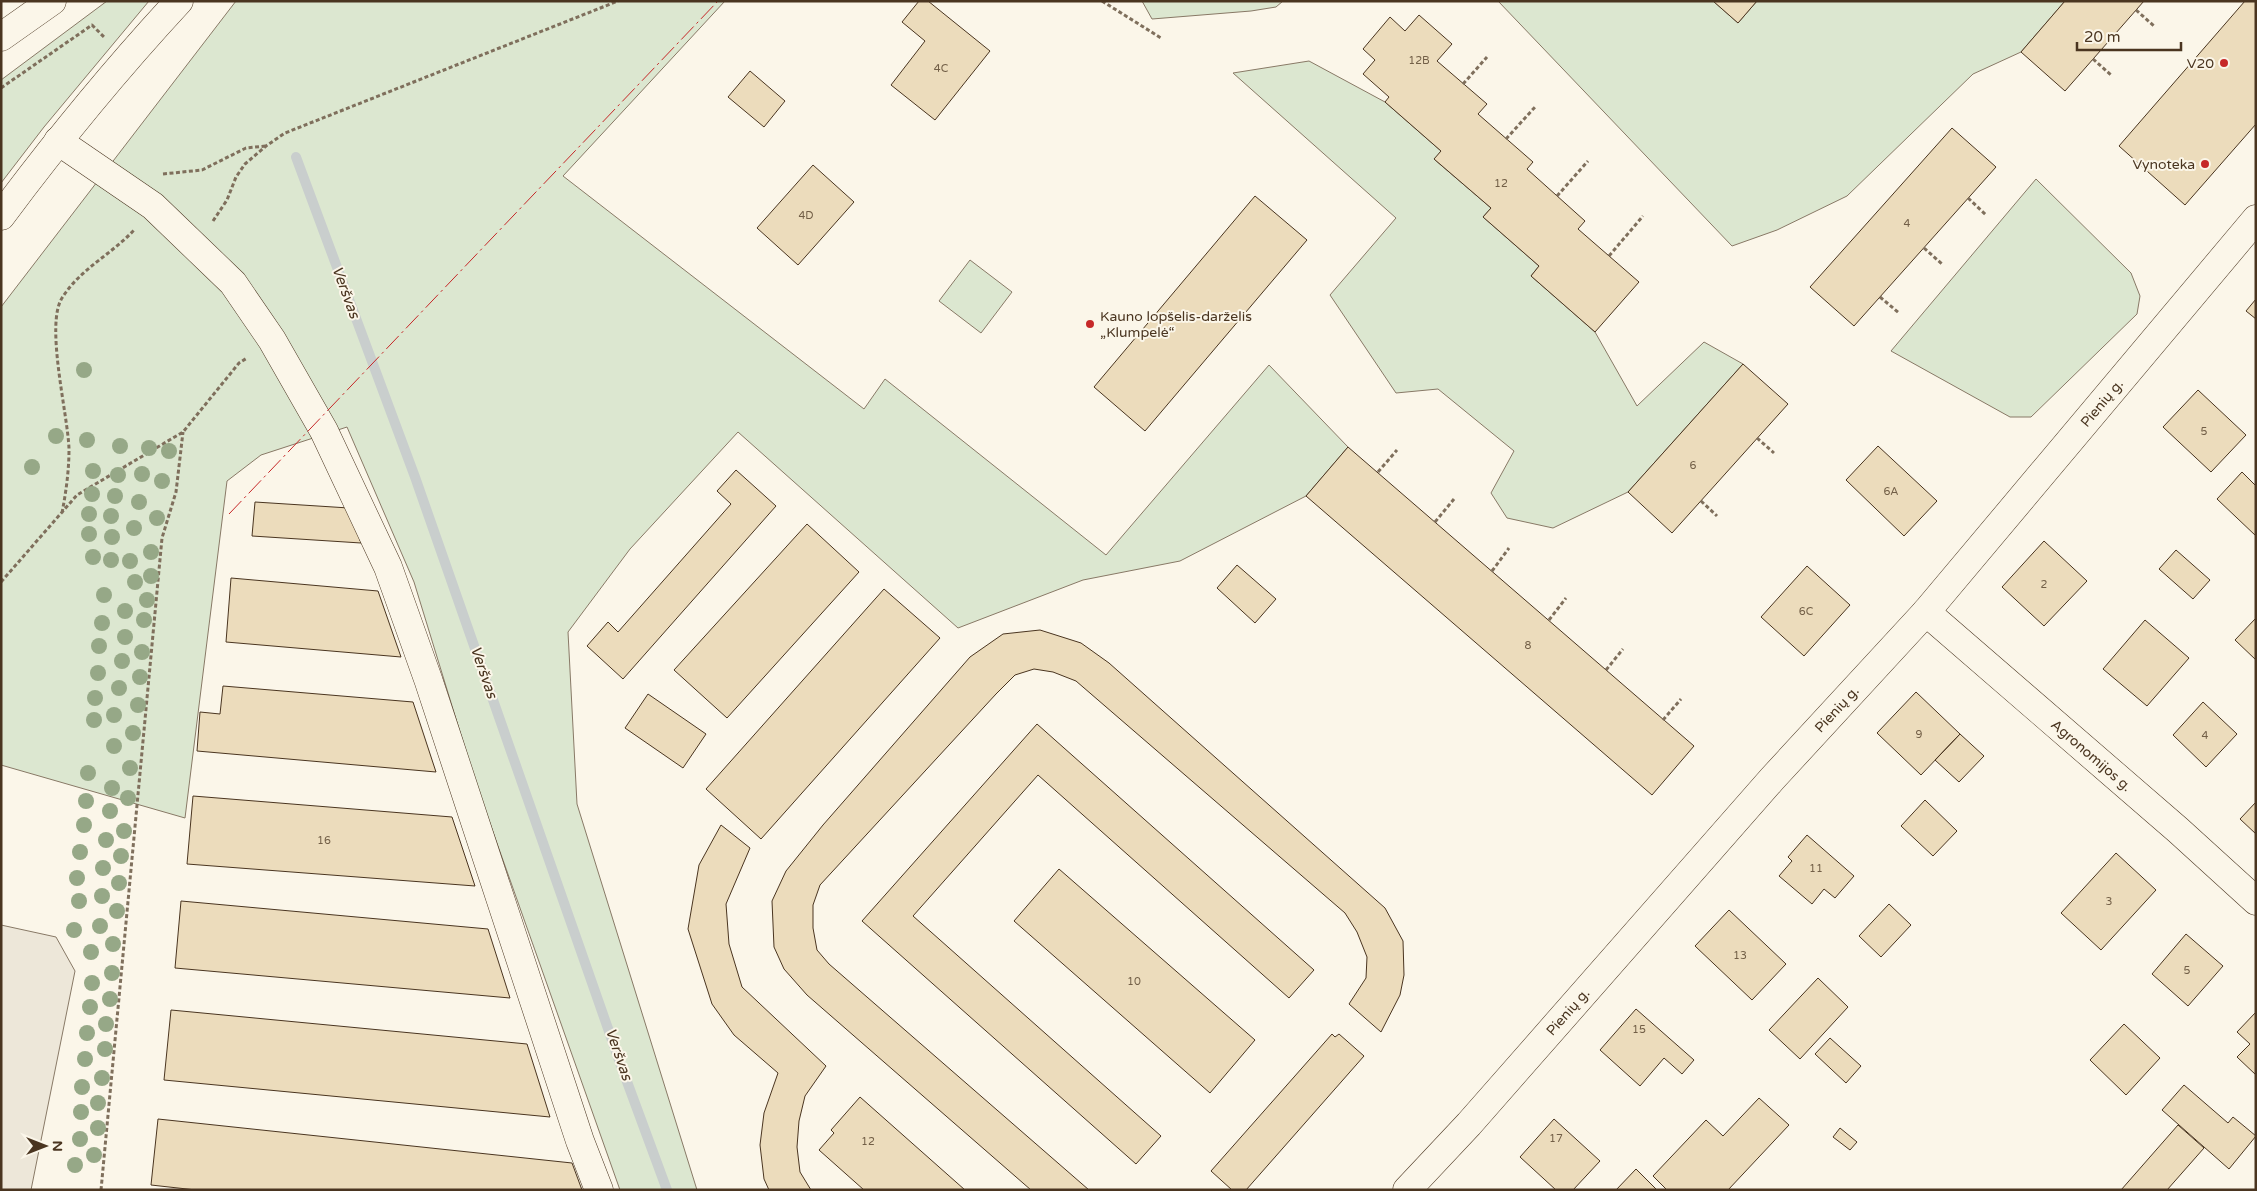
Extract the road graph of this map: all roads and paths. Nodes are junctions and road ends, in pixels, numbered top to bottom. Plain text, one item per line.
1 (52, 1) edge
2 (179, 1) edge
3 (618, 1) edge
4 (1102, 1) edge
5 (2136, 10) dead end
6 (2154, 26) dead end
7 (1, 37) edge
8 (1161, 38) dead end
9 (1487, 57) dead end
10 (2093, 58) dead end
11 (125, 59) junction
12 (2111, 75) dead end
13 (1464, 84) dead end
14 (1, 88) edge
15 (1535, 107) dead end
16 (1506, 139) dead end
17 (58, 141) junction
18 (266, 146) junction
19 (1588, 161) dead end
20 (134, 193) junction
21 (1557, 196) dead end
22 (1968, 198) dead end
23 (1986, 215) dead end
24 (1, 216) edge
25 (1643, 216) dead end
26 (2256, 219) edge
27 (1924, 248) dead end
28 (200, 252) junction
29 (1609, 256) dead end
30 (1942, 264) dead end
31 (1880, 297) dead end
32 (1899, 313) dead end
33 (272, 340) junction
34 (183, 432) junction
35 (1757, 438) dead end
36 (1397, 450) dead end
37 (1774, 453) dead end
38 (1378, 472) dead end
39 (1454, 499) dead end
40 (1701, 501) dead end
41 (62, 513) junction
42 (1717, 516) dead end
43 (1435, 522) dead end
44 (1509, 548) dead end
45 (1492, 571) dead end
46 (1, 582) edge
47 (1566, 598) dead end
48 (1926, 612) junction
49 (1549, 620) dead end
50 (1624, 649) dead end
51 (1606, 670) dead end
52 (1681, 699) dead end
53 (1663, 720) dead end
54 (2256, 901) edge
55 (101, 1190) edge
56 (599, 1190) edge
57 (1407, 1190) edge

1 - 7 main road
2 - 11 main road
3 - 18 path
4 - 8 path
5 - 6 path
9 - 13 path
10 - 12 path
11 - 14 path
11 - 17 main road
15 - 16 path
17 - 20 main road
17 - 24 main road
18 - 20 path
18 - 28 path
19 - 21 path
20 - 28 main road
20 - 41 path
22 - 23 path
25 - 29 path
26 - 48 main road, Pienių g.
27 - 30 path
28 - 33 main road
31 - 32 path
33 - 34 path
33 - 56 main road
34 - 41 path
34 - 55 path
35 - 37 path
36 - 38 path
39 - 43 path
40 - 42 path
41 - 46 path
44 - 45 path
47 - 49 path
48 - 54 main road, Agronomijos g.
48 - 57 main road, Pienių g.
50 - 51 path
52 - 53 path

